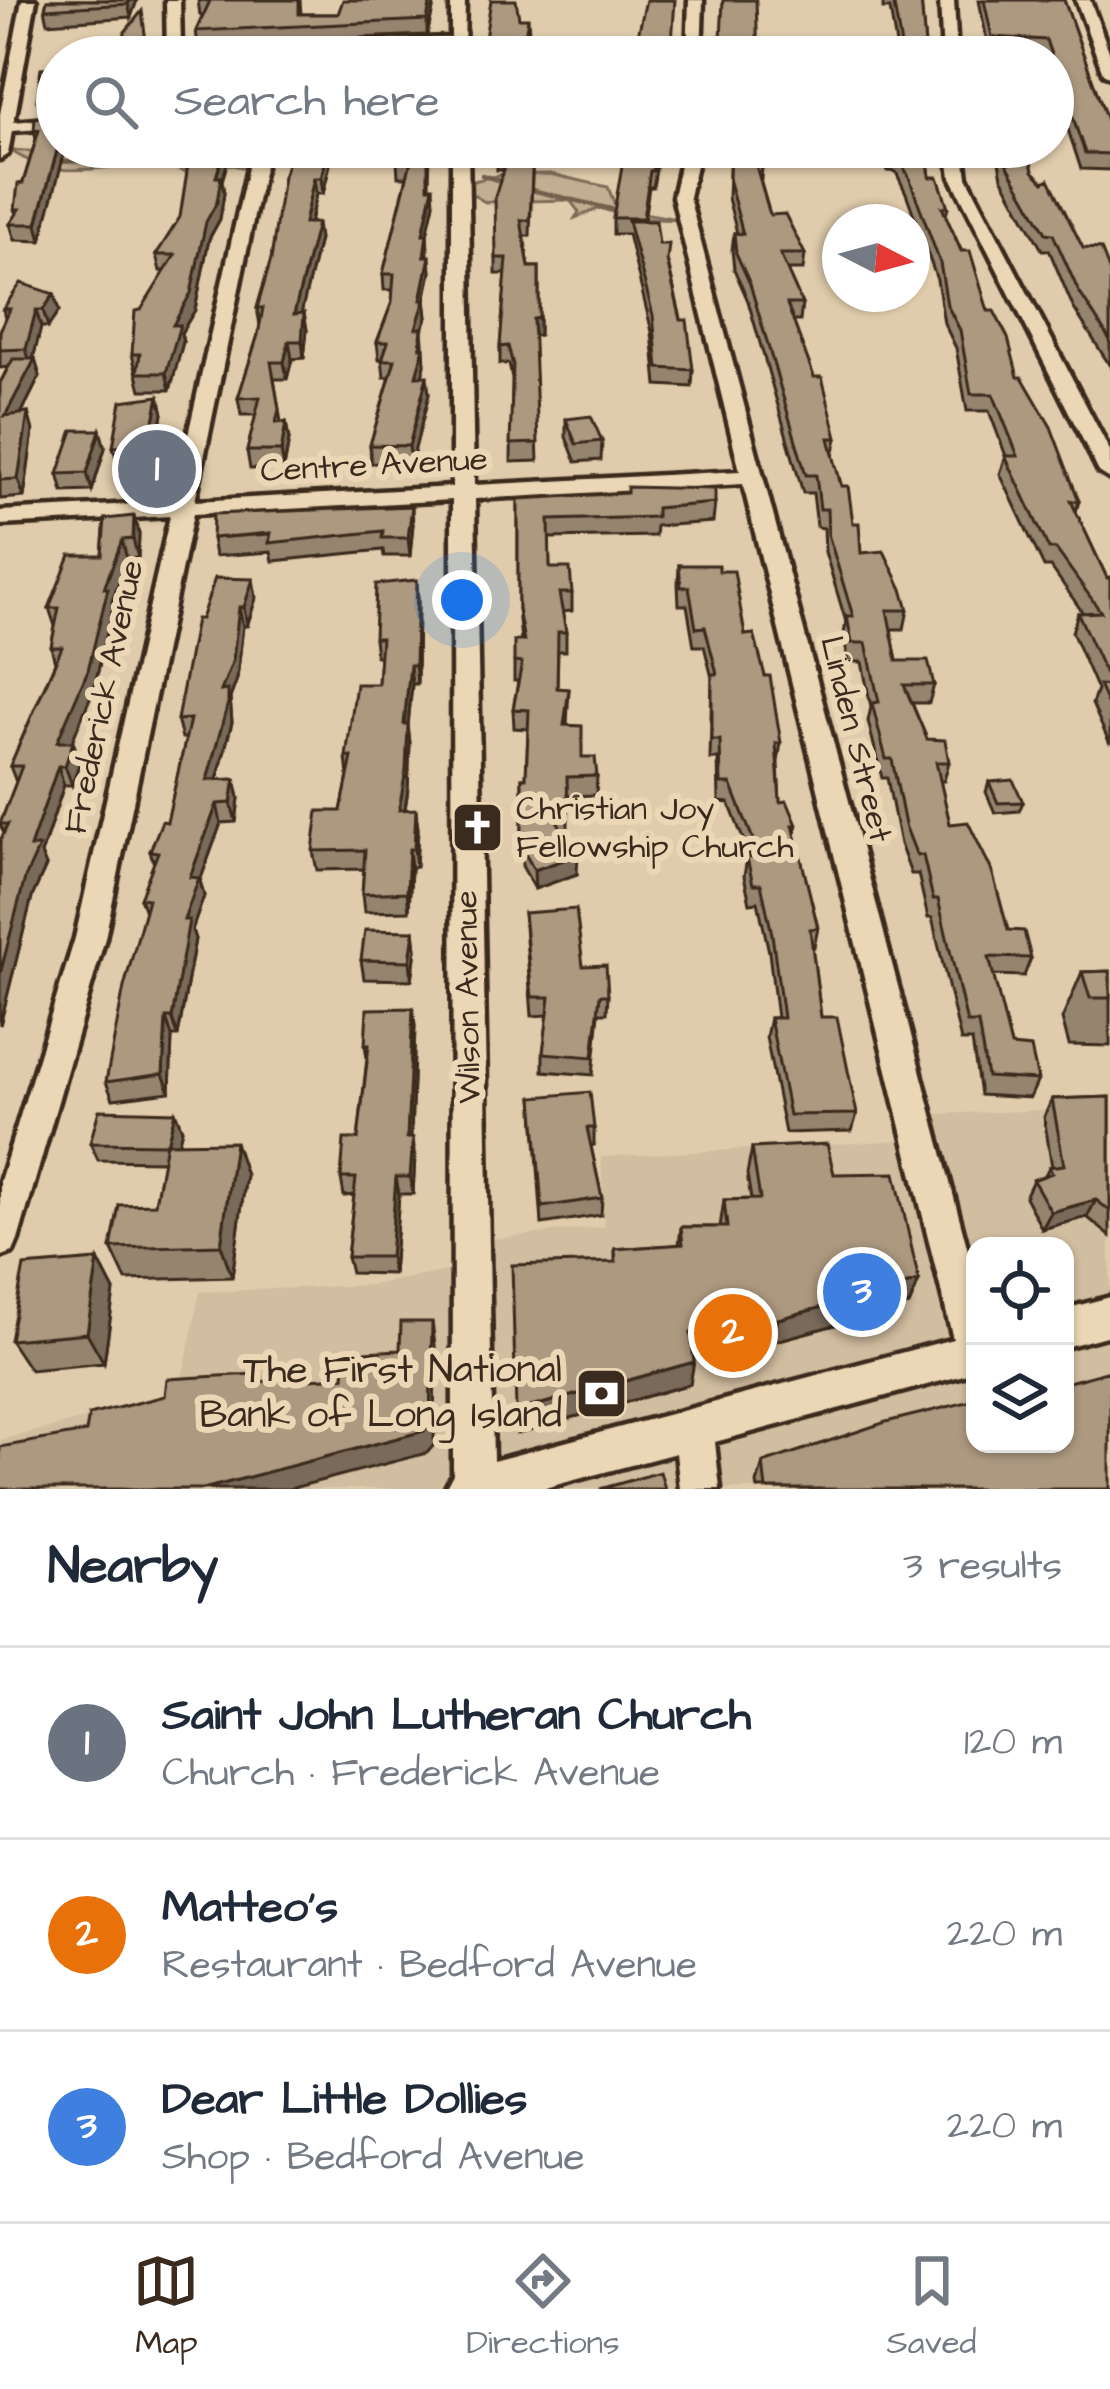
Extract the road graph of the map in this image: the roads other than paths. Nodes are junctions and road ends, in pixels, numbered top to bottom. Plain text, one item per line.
1 (29, 0) edge
2 (458, 0) edge
3 (696, 0) edge
4 (947, 0) edge
5 (1083, 0) edge
6 (173, 2) edge
7 (196, 2) edge
8 (174, 36) edge
9 (458, 36) edge
10 (695, 36) edge
11 (949, 36) edge
12 (1110, 73) edge
13 (4, 123) edge
14 (36, 123) edge
15 (0, 154) edge
16 (256, 168) edge
17 (460, 168) edge
18 (687, 168) edge
19 (958, 168) edge
20 (1110, 472) edge
21 (752, 477) junction
22 (464, 493) junction
23 (180, 508) junction
24 (0, 518) edge
25 (0, 1240) edge
26 (1110, 1316) edge
27 (1074, 1326) edge
28 (973, 1345) edge
29 (966, 1353) edge
30 (694, 1428) junction
31 (469, 1488) edge
32 (700, 1489) edge

1 - 13 street
2 - 9 street
3 - 10 street
4 - 11 street
5 - 12 street
6 - 7 street
6 - 8 street
13 - 14 street
13 - 15 street
16 - 23 street, Frederick Avenue
17 - 22 street, Wilson Avenue
18 - 21 street, Linden Street
19 - 20 street
21 - 22 street, Centre Avenue
21 - 28 street, Linden Street
22 - 23 street, Centre Avenue
22 - 31 street, Wilson Avenue
23 - 24 street, Centre Avenue
23 - 25 street, Frederick Avenue
26 - 27 street
29 - 30 street
30 - 31 street
30 - 32 street

